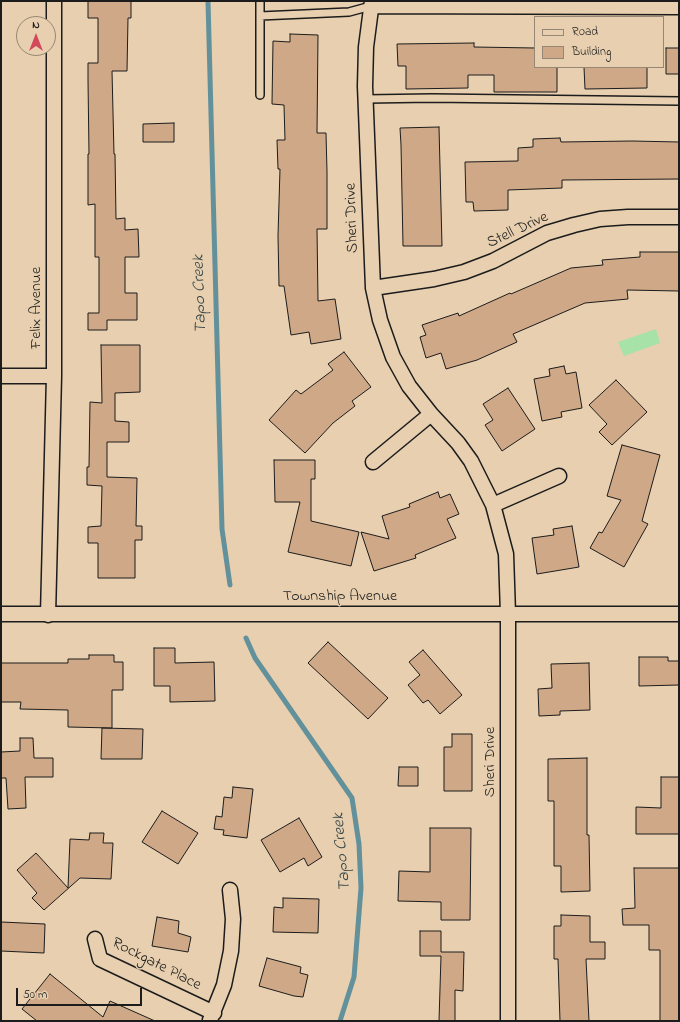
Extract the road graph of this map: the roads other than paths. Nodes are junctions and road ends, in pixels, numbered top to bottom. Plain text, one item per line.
1 (54, 1) edge
2 (260, 1) edge
3 (372, 4) edge
4 (679, 7) edge
5 (260, 16) junction
6 (260, 95) dead end
7 (366, 99) junction
8 (679, 101) edge
9 (679, 217) edge
10 (373, 288) junction
11 (1, 376) edge
12 (54, 376) junction
13 (431, 414) junction
14 (373, 462) dead end
15 (559, 476) dead end
16 (493, 504) junction
17 (1, 614) edge
18 (508, 614) junction
19 (679, 614) edge
20 (48, 615) junction
21 (230, 890) dead end
22 (94, 939) dead end
23 (212, 1017) edge
24 (508, 1021) edge

1 - 12 street, Felix Avenue
2 - 5 lane
3 - 4 street
3 - 5 lane
3 - 7 street, Sheri Drive
5 - 6 lane
7 - 8 lane
7 - 10 street, Sheri Drive
9 - 10 street, Stell Drive
10 - 13 street, Sheri Drive
11 - 12 street
12 - 20 street, Felix Avenue
13 - 14 street
13 - 16 street, Sheri Drive
15 - 16 street
16 - 18 street, Sheri Drive
17 - 20 street, Township Avenue
18 - 19 street, Township Avenue
18 - 20 street, Township Avenue
18 - 24 street, Sheri Drive
21 - 23 street, Rockgate Place
22 - 23 street, Rockgate Place

